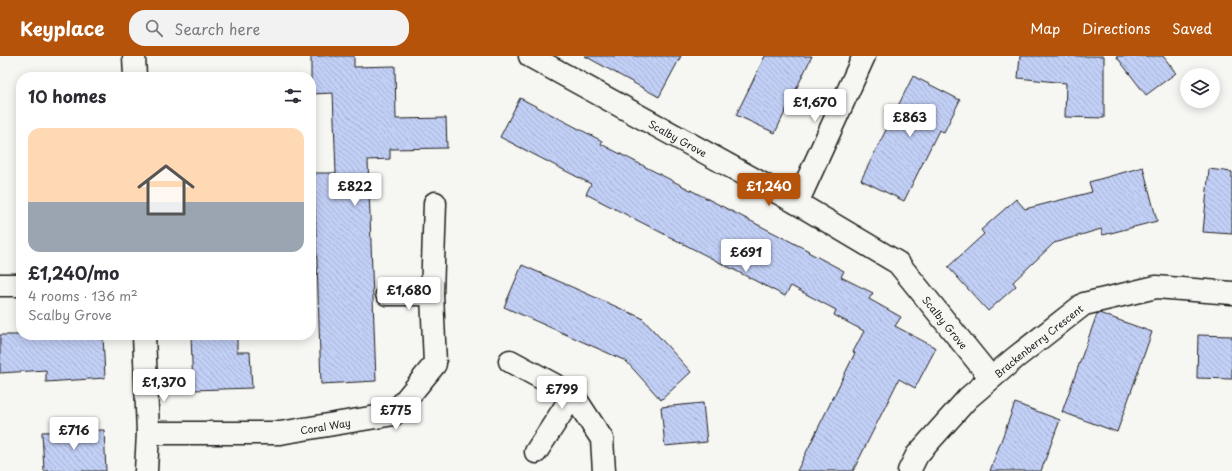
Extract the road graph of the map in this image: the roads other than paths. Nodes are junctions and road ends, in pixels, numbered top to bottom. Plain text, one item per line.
1 (134, 56) edge
2 (530, 56) edge
3 (864, 56) edge
4 (563, 64) edge
5 (134, 72) edge
6 (434, 203) dead end
7 (797, 203) junction
8 (0, 285) edge
9 (16, 285) edge
10 (1232, 293) edge
11 (387, 294) dead end
12 (432, 294) junction
13 (144, 340) edge
14 (510, 361) dead end
15 (991, 378) junction
16 (573, 395) junction
17 (148, 433) junction
18 (536, 452) dead end
19 (146, 471) edge
20 (604, 471) edge
21 (909, 471) edge

1 - 5 street
2 - 4 street, Scalby Grove
3 - 7 street
4 - 7 street, Scalby Grove
6 - 12 street, Coral Way
7 - 15 street, Scalby Grove
8 - 9 street
10 - 15 street, Brackenberry Crescent
11 - 12 street
12 - 17 street, Coral Way
13 - 17 street
14 - 16 street
15 - 21 street, Brackenberry Crescent
16 - 18 street
16 - 20 street
17 - 19 street

